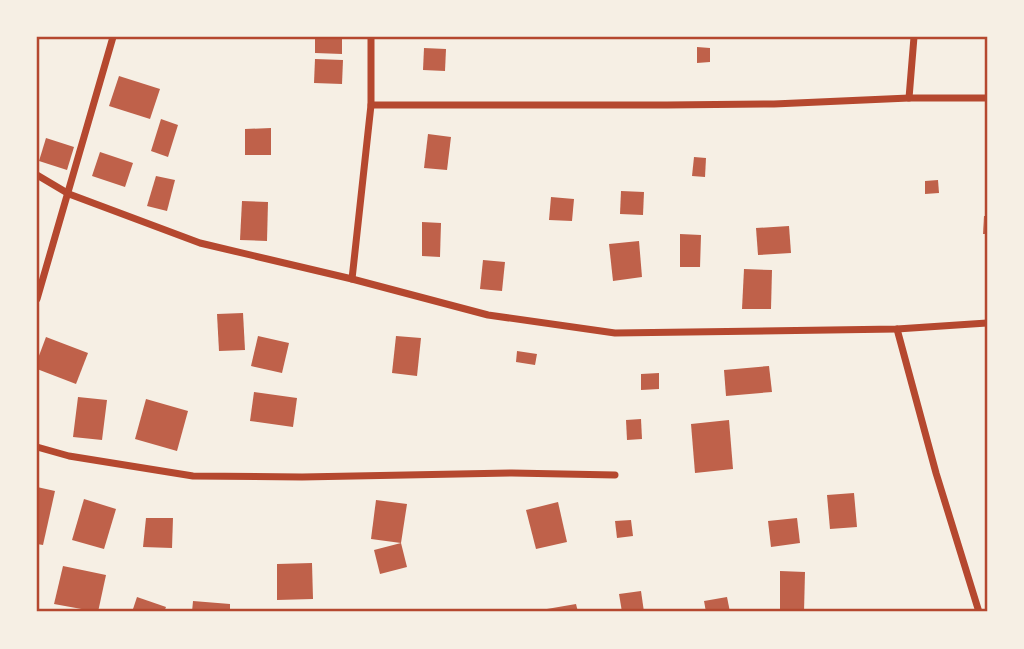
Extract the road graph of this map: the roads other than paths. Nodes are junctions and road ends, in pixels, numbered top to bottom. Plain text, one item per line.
1 (113, 37) edge
2 (371, 37) edge
3 (914, 37) edge
4 (909, 97) junction
5 (987, 98) edge
6 (371, 104) junction
7 (37, 175) edge
8 (69, 194) junction
9 (352, 279) junction
10 (37, 299) edge
11 (987, 323) edge
12 (897, 329) junction
13 (37, 447) edge
14 (615, 475) dead end
15 (979, 612) edge

1 - 8 street
2 - 6 street
3 - 4 street
4 - 5 street
4 - 6 street
6 - 9 street
7 - 8 street
8 - 9 street
8 - 10 street
9 - 12 street
11 - 12 street
12 - 15 street
13 - 14 street

